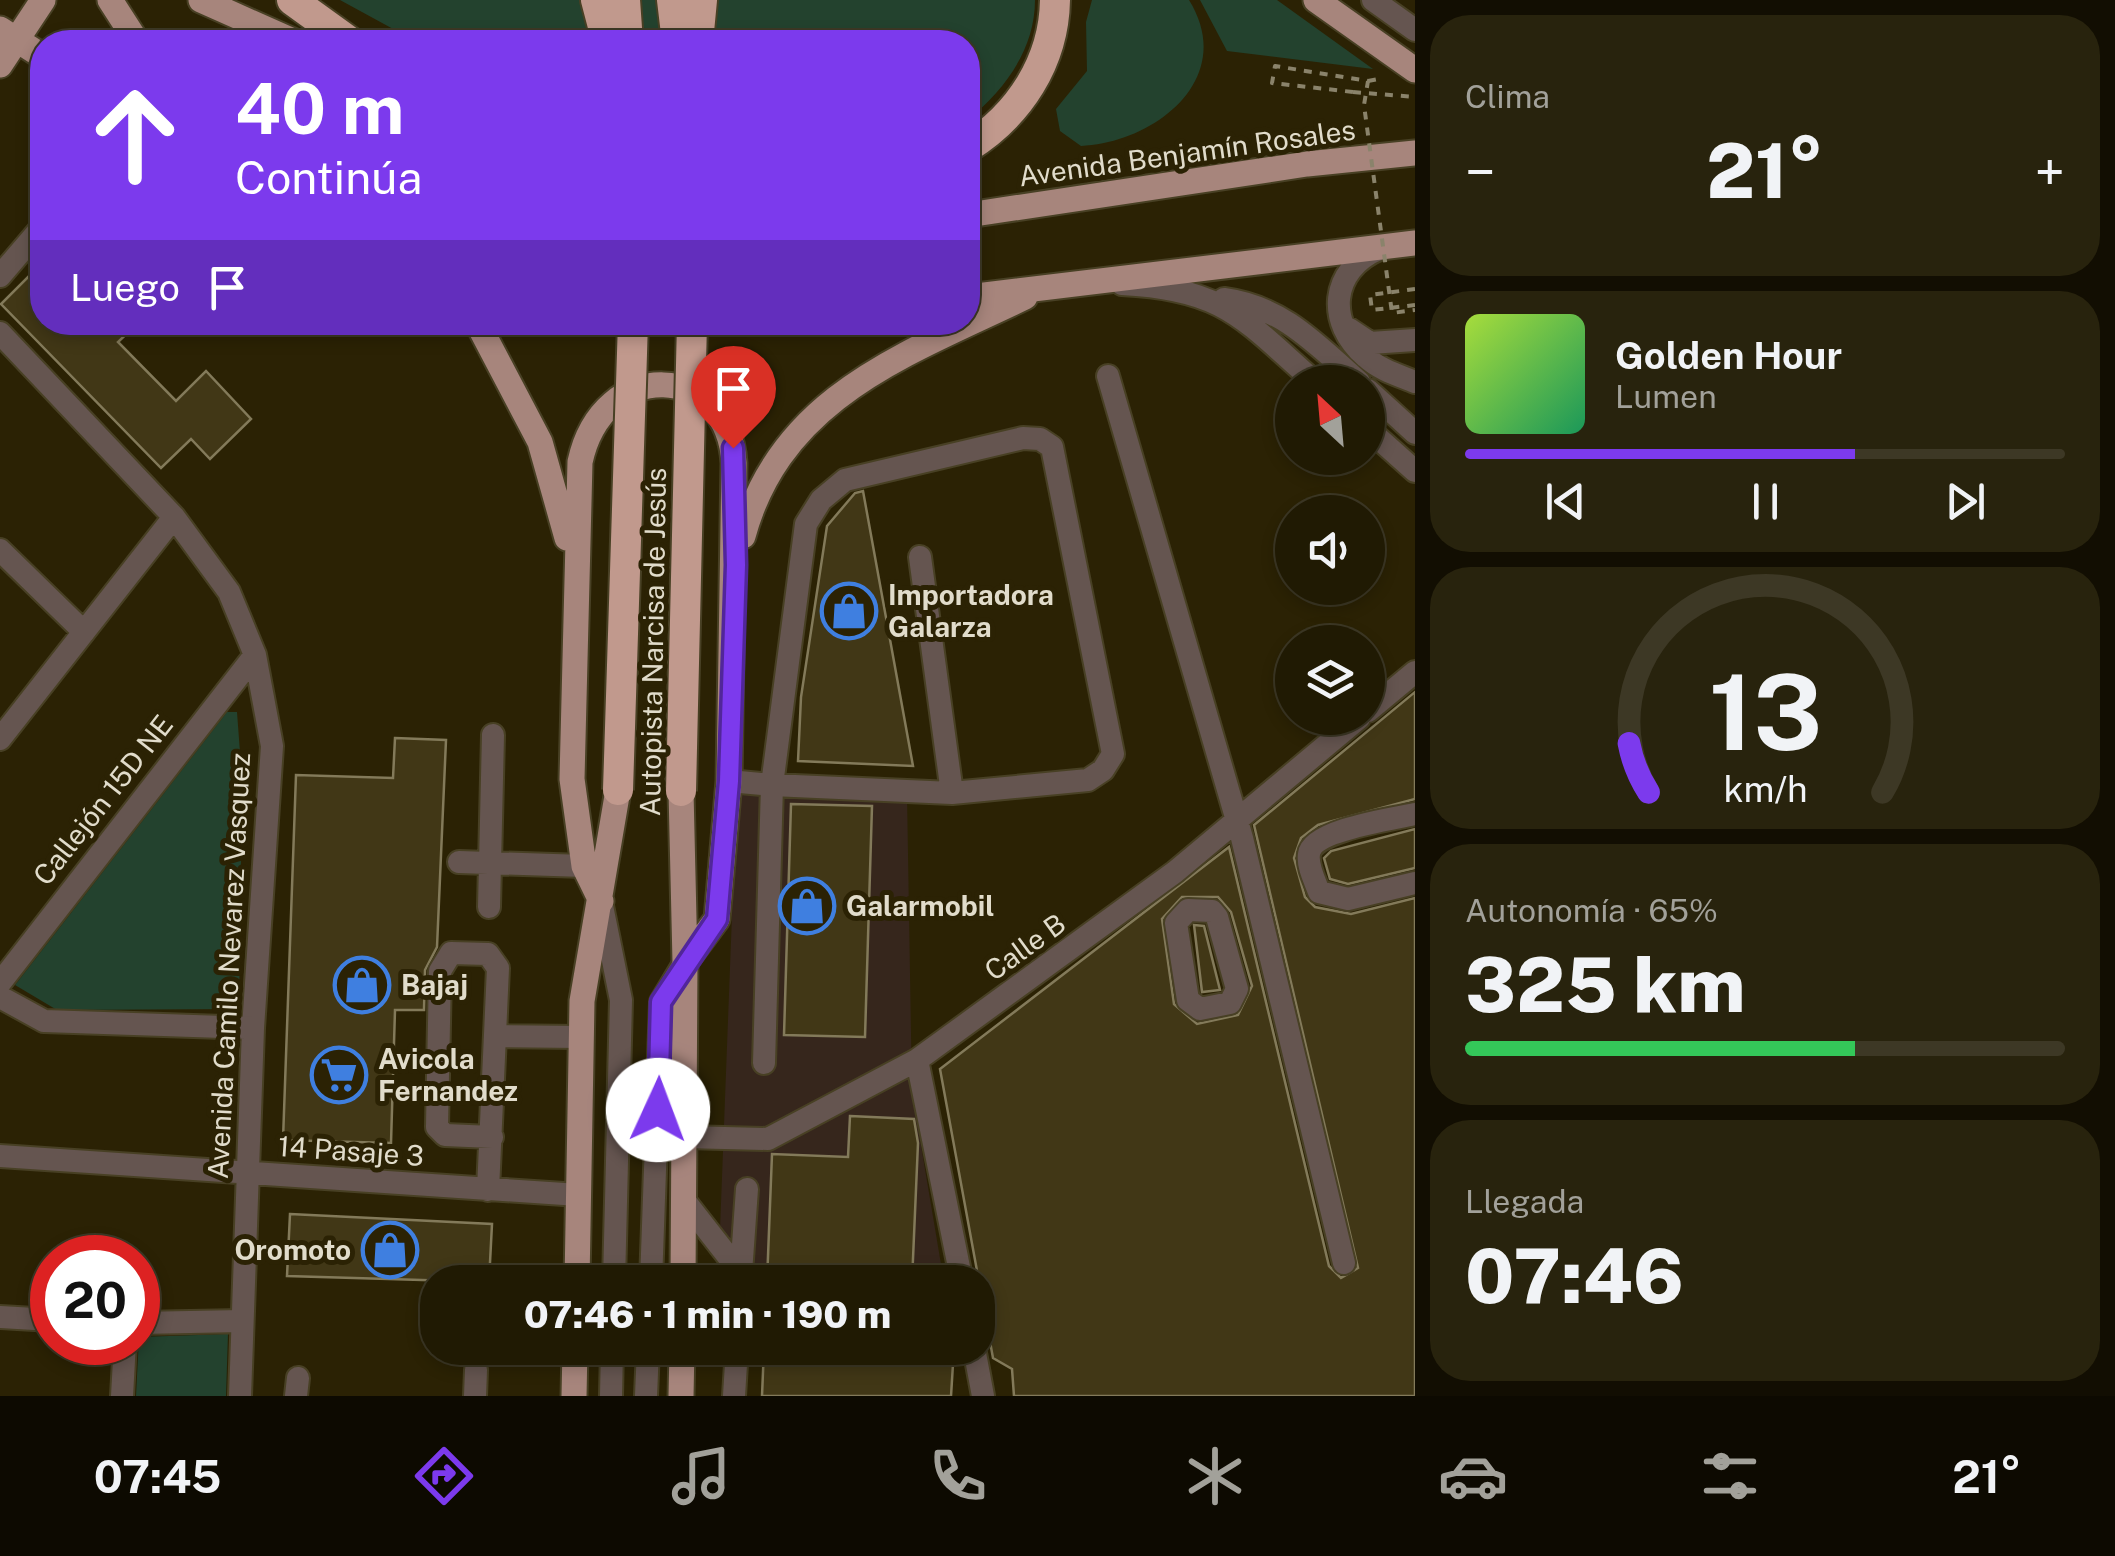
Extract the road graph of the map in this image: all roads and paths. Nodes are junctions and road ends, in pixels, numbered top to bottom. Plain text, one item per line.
1 (44, 0) edge
2 (110, 0) edge
3 (200, 0) edge
4 (292, 0) edge
5 (596, 0) edge
6 (625, 0) edge
7 (672, 0) edge
8 (702, 0) edge
9 (1055, 0) edge
10 (1316, 0) edge
11 (1374, 0) edge
12 (129, 30) edge
13 (268, 30) edge
14 (333, 30) edge
15 (604, 30) edge
16 (627, 30) edge
17 (676, 30) edge
18 (699, 30) edge
19 (1415, 30) edge
20 (9, 34) edge
21 (30, 48) edge
22 (0, 65) edge
23 (1415, 70) edge
24 (1415, 97) edge
25 (980, 137) edge
26 (1415, 153) edge
27 (980, 213) edge
28 (30, 241) edge
29 (1415, 243) edge
30 (1387, 246) junction
31 (0, 276) edge
32 (1099, 282) junction
33 (1042, 289) junction
34 (1415, 289) edge
35 (980, 296) edge
36 (1205, 297) junction
37 (1415, 307) edge
38 (1342, 318) junction
39 (980, 319) edge
40 (0, 333) edge
41 (485, 335) edge
42 (633, 335) edge
43 (692, 335) edge
44 (946, 335) edge
45 (1415, 340) edge
46 (1297, 365) edge
47 (1340, 365) edge
48 (1108, 376) dead end
49 (1415, 382) edge
50 (1385, 406) edge
51 (1415, 433) edge
52 (1385, 444) edge
53 (1415, 471) edge
54 (174, 517) junction
55 (0, 550) edge
56 (920, 557) dead end
57 (736, 565) junction
58 (574, 580) junction
59 (84, 632) junction
60 (255, 655) junction
61 (1414, 675) edge
62 (1385, 697) edge
63 (494, 735) dead end
64 (1338, 735) edge
65 (0, 739) edge
66 (729, 781) junction
67 (772, 785) junction
68 (618, 790) joint
69 (681, 791) joint
70 (952, 792) junction
71 (1415, 814) edge
72 (1236, 819) junction
73 (459, 862) dead end
74 (490, 864) junction
75 (584, 866) junction
76 (1174, 872) junction
77 (1415, 882) edge
78 (601, 901) junction
79 (489, 907) dead end
80 (1188, 910) dead end
81 (686, 962) junction
82 (0, 982) edge
83 (0, 997) edge
84 (253, 1028) junction
85 (496, 1036) junction
86 (582, 1036) junction
87 (917, 1060) junction
88 (764, 1062) dead end
89 (685, 1136) junction
90 (492, 1137) junction
91 (0, 1156) edge
92 (248, 1174) junction
93 (746, 1189) dead end
94 (488, 1190) junction
95 (579, 1196) junction
96 (684, 1200) junction
97 (1344, 1263) dead end
98 (577, 1265) edge
99 (614, 1265) edge
100 (652, 1265) edge
101 (683, 1265) edge
102 (732, 1265) edge
103 (742, 1265) edge
104 (959, 1265) edge
105 (0, 1317) edge
106 (30, 1319) edge
107 (242, 1321) junction
108 (160, 1323) edge
109 (123, 1365) edge
110 (575, 1365) edge
111 (612, 1365) edge
112 (647, 1365) edge
113 (682, 1365) edge
114 (736, 1365) edge
115 (977, 1365) edge
116 (476, 1370) dead end
117 (122, 1396) edge
118 (240, 1396) edge
119 (475, 1396) edge
120 (574, 1396) edge
121 (611, 1396) edge
122 (646, 1396) edge
123 (681, 1396) edge
124 (734, 1396) edge
125 (983, 1396) edge

1 - 20 main road
2 - 12 main road
3 - 13 main road
4 - 14 highway
5 - 15 highway
6 - 16 highway
7 - 17 highway
8 - 18 highway
9 - 25 highway
10 - 23 main road
11 - 19 street
20 - 21 main road
20 - 22 main road
24 - 37 path, bridge
26 - 27 main road, Avenida Benjamín Rosales
28 - 31 street
29 - 30 main road
30 - 32 main road
30 - 38 street
32 - 33 main road
32 - 36 street
33 - 35 main road
33 - 39 main road
34 - 37 path
36 - 46 street
36 - 47 street
38 - 45 street
38 - 49 street
40 - 54 street, Avenida Camilo Nevarez Vasquez
41 - 58 main road
42 - 68 highway, Autopista Narcisa de Jesús, bridge
43 - 69 highway, Autopista Narcisa de Jesús, bridge
44 - 57 main road
48 - 72 street
50 - 51 street
52 - 53 street
54 - 59 street
54 - 60 street, Avenida Camilo Nevarez Vasquez
55 - 59 street
56 - 70 street
57 - 58 main road
57 - 66 main road
58 - 75 main road
59 - 65 street
60 - 82 street, Callejón 15D NE
60 - 84 street, Avenida Camilo Nevarez Vasquez
61 - 62 street
63 - 74 street
64 - 72 street, Calle B
66 - 67 street
66 - 81 main road
67 - 70 street
67 - 70 street
67 - 88 street
68 - 78 main road, Autopista Narcisa de Jesús
69 - 81 main road, Autopista Narcisa de Jesús
71 - 77 street
72 - 76 street, Calle B
72 - 97 street
73 - 74 street
74 - 75 street
74 - 79 street
75 - 78 main road
76 - 80 street
76 - 87 street, Calle B
78 - 86 main road, Autopista Narcisa de Jesús
78 - 99 street
81 - 89 main road, Autopista Narcisa de Jesús
81 - 100 street
83 - 84 street
84 - 92 street, Avenida Camilo Nevarez Vasquez
85 - 86 street
85 - 90 street
85 - 90 street
86 - 95 main road, Autopista Narcisa de Jesús
87 - 89 street, Calle B
87 - 104 street
89 - 96 main road, Autopista Narcisa de Jesús
90 - 94 street
91 - 92 street, 14 Pasaje 3
92 - 94 street, 14 Pasaje 3
92 - 107 street, Avenida Camilo Nevarez Vasquez
93 - 103 street
94 - 95 street, 14 Pasaje 3
95 - 98 main road, Autopista Narcisa de Jesús
96 - 101 main road, Autopista Narcisa de Jesús
96 - 102 street
105 - 106 street
107 - 108 street
107 - 118 street, Avenida Camilo Nevarez Vasquez
109 - 117 street
110 - 120 main road
111 - 121 street
112 - 122 street
113 - 123 main road
114 - 124 street
115 - 125 street
116 - 119 street

